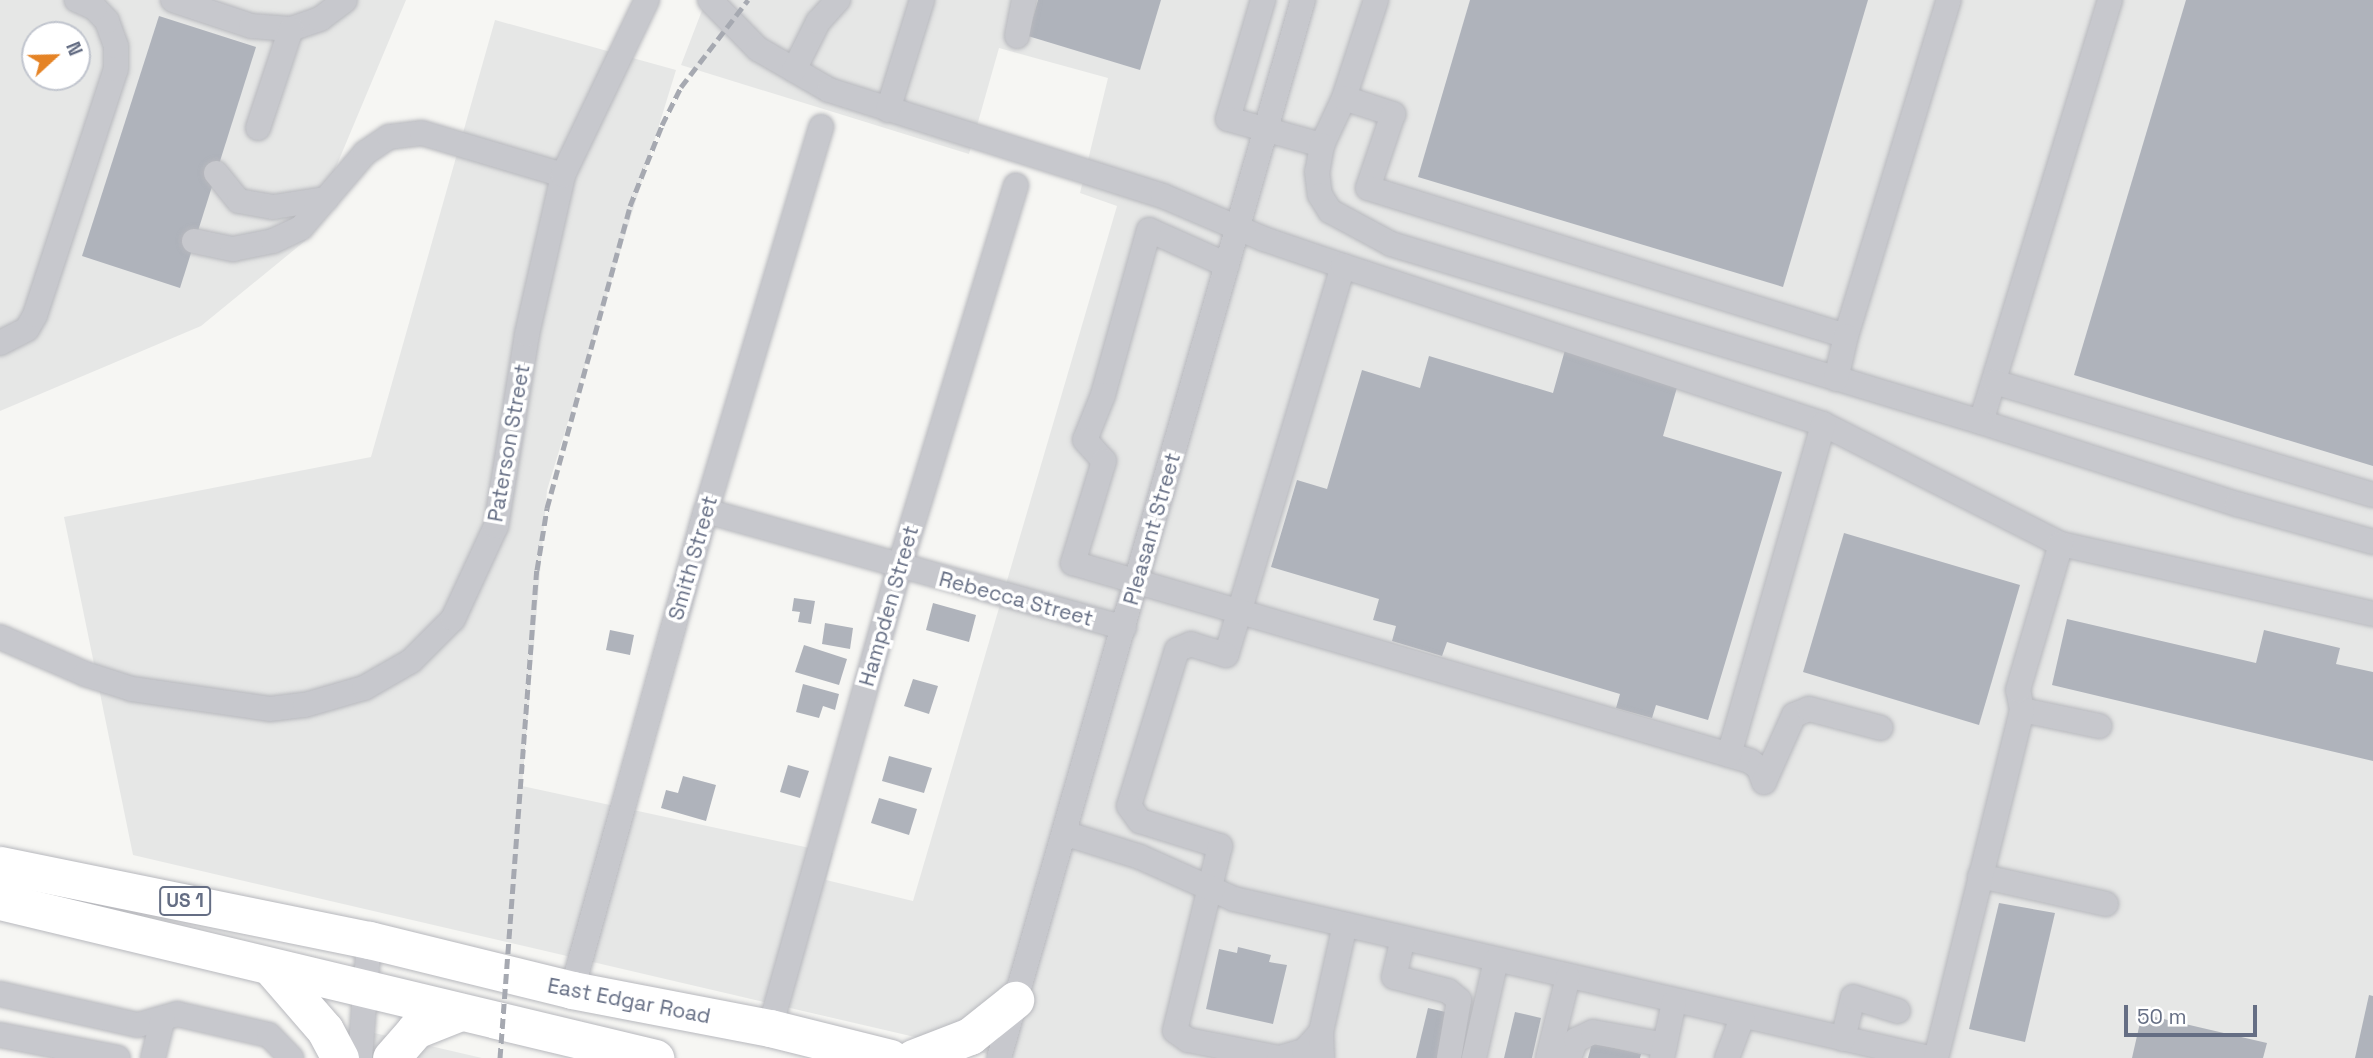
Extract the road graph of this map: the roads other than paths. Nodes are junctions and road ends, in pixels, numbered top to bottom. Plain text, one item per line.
1 (77, 0) edge
2 (173, 0) edge
3 (345, 0) edge
4 (647, 0) edge
5 (710, 0) edge
6 (838, 0) edge
7 (922, 0) edge
8 (1024, 0) edge
9 (1263, 0) edge
10 (1303, 0) edge
11 (1376, 0) edge
12 (1949, 0) edge
13 (2110, 0) edge
14 (291, 29) junction
15 (1017, 36) dead end
16 (794, 70) junction
17 (1344, 99) junction
18 (888, 110) junction
19 (821, 127) dead end
20 (258, 128) dead end
21 (1266, 130) junction
22 (1322, 145) junction
23 (216, 173) dead end
24 (563, 175) junction
25 (1016, 186) dead end
26 (326, 199) junction
27 (1238, 225) junction
28 (194, 241) dead end
29 (1227, 265) junction
30 (1343, 266) junction
31 (1846, 336) junction
32 (0, 343) edge
33 (1836, 379) junction
34 (1994, 382) junction
35 (1981, 422) junction
36 (1824, 424) junction
37 (2373, 495) edge
38 (706, 511) junction
39 (2373, 542) edge
40 (2061, 544) junction
41 (899, 568) junction
42 (1138, 581) junction
43 (1240, 612) junction
44 (2373, 614) edge
45 (1124, 628) junction
46 (0, 637) edge
47 (2022, 710) junction
48 (2099, 726) dead end
49 (1881, 728) dead end
50 (1729, 755) junction
51 (1064, 834) junction
52 (0, 865) edge
53 (1980, 876) junction
54 (1206, 890) junction
55 (0, 901) edge
56 (2106, 904) dead end
57 (1345, 925) junction
58 (1403, 938) junction
59 (369, 940) junction
60 (1496, 960) junction
61 (273, 970) junction
62 (1568, 977) junction
63 (364, 990) junction
64 (572, 990) junction
65 (1015, 1000) junction
66 (1, 1002) edge
67 (1675, 1002) junction
68 (1898, 1011) dead end
69 (458, 1013) junction
70 (163, 1018) junction
71 (1742, 1018) junction
72 (769, 1028) junction
73 (1321, 1032) junction
74 (1588, 1033) junction
75 (0, 1035) edge
76 (1843, 1039) junction
77 (1664, 1052) edge
78 (632, 1056) edge
79 (118, 1058) edge
80 (153, 1058) edge
81 (290, 1058) edge
82 (340, 1058) edge
83 (360, 1058) edge
84 (391, 1058) edge
85 (890, 1058) edge
86 (913, 1058) edge
87 (999, 1058) edge
88 (1322, 1058) edge
89 (1449, 1058) edge
90 (1474, 1058) edge
91 (1548, 1058) edge
92 (1569, 1058) edge
93 (1578, 1058) edge
94 (1727, 1058) edge
95 (1927, 1058) edge
96 (1936, 1058) edge

1 - 32 street
2 - 14 street
3 - 14 street
4 - 24 street, Paterson Street
5 - 16 street
6 - 16 street
7 - 18 street
8 - 15 street
9 - 21 street
10 - 21 street, Pleasant Street
11 - 17 street
12 - 31 street
13 - 34 street
14 - 20 street
16 - 18 street
17 - 22 street
17 - 31 street
18 - 27 street
19 - 38 street, Smith Street
21 - 22 street
21 - 27 street, Pleasant Street
22 - 33 street
23 - 26 street
24 - 26 street
24 - 46 street, Paterson Street
25 - 41 street, Hampden Street
26 - 28 street
27 - 29 street, Pleasant Street
27 - 30 street
29 - 42 street, Pleasant Street
29 - 42 street
30 - 36 street
30 - 43 street
31 - 33 street
33 - 35 street
34 - 35 street
34 - 37 street
35 - 39 street
36 - 40 street
36 - 50 street
38 - 41 street, Rebecca Street
38 - 64 street, Smith Street
40 - 44 street
40 - 47 street
41 - 45 street, Rebecca Street
41 - 72 street, Hampden Street
42 - 43 street
42 - 45 street, Pleasant Street
43 - 50 street
43 - 54 street
45 - 51 street, Pleasant Street
47 - 48 street
47 - 53 street
49 - 50 street
51 - 54 street
51 - 65 street, Pleasant Street
52 - 59 highway, US 1
53 - 56 street
53 - 96 street
54 - 57 street
54 - 73 street
55 - 61 highway, US 1
57 - 58 street
57 - 73 street
58 - 60 street
58 - 89 street
59 - 63 street
59 - 64 highway, East Edgar Road / US 1
60 - 62 street
60 - 90 street
61 - 63 highway, US 1
61 - 82 highway
62 - 67 street
62 - 91 street
63 - 69 highway, US 1
63 - 83 street
64 - 72 highway, East Edgar Road / US 1
65 - 86 highway
65 - 87 street, Pleasant Street
66 - 70 street
67 - 71 street
67 - 77 street
68 - 76 street
69 - 78 highway, US 1
69 - 84 highway
70 - 80 street
70 - 81 street
71 - 76 street
71 - 94 street
72 - 85 highway, East Edgar Road / US 1
73 - 88 street
74 - 77 street
74 - 92 street
74 - 93 street
75 - 79 street
76 - 95 street

